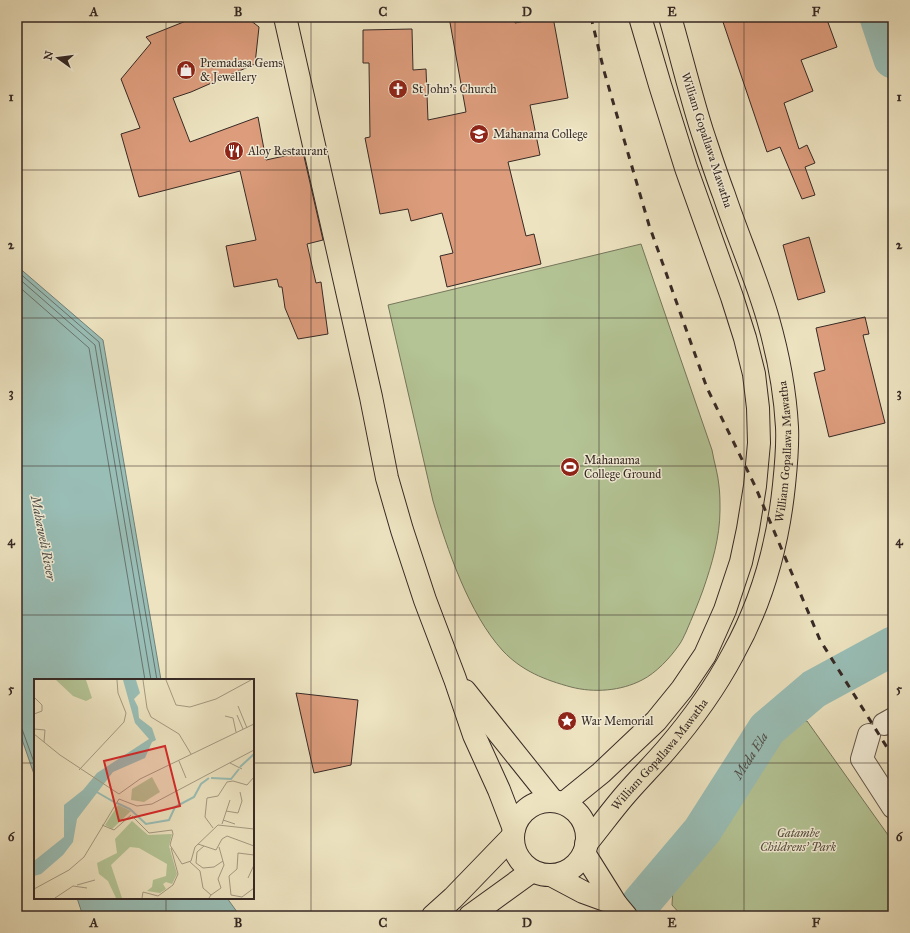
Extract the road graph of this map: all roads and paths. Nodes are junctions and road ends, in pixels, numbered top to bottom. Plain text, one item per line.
1 (285, 17) edge
2 (640, 17) edge
3 (670, 17) edge
4 (455, 679) junction
5 (882, 726) edge
6 (558, 802) junction
7 (893, 807) edge
8 (513, 832) junction
9 (585, 848) junction
10 (542, 873) junction
11 (621, 910) edge
12 (433, 916) edge
13 (470, 916) edge

1 - 4 main road
2 - 6 main road, William Gopallawa Mawatha
3 - 9 main road, William Gopallawa Mawatha
4 - 6 main road
4 - 8 main road
5 - 7 street
6 - 8 main road
6 - 9 main road
8 - 10 main road
8 - 12 main road
9 - 10 main road
9 - 11 main road
10 - 11 main road
10 - 13 main road

